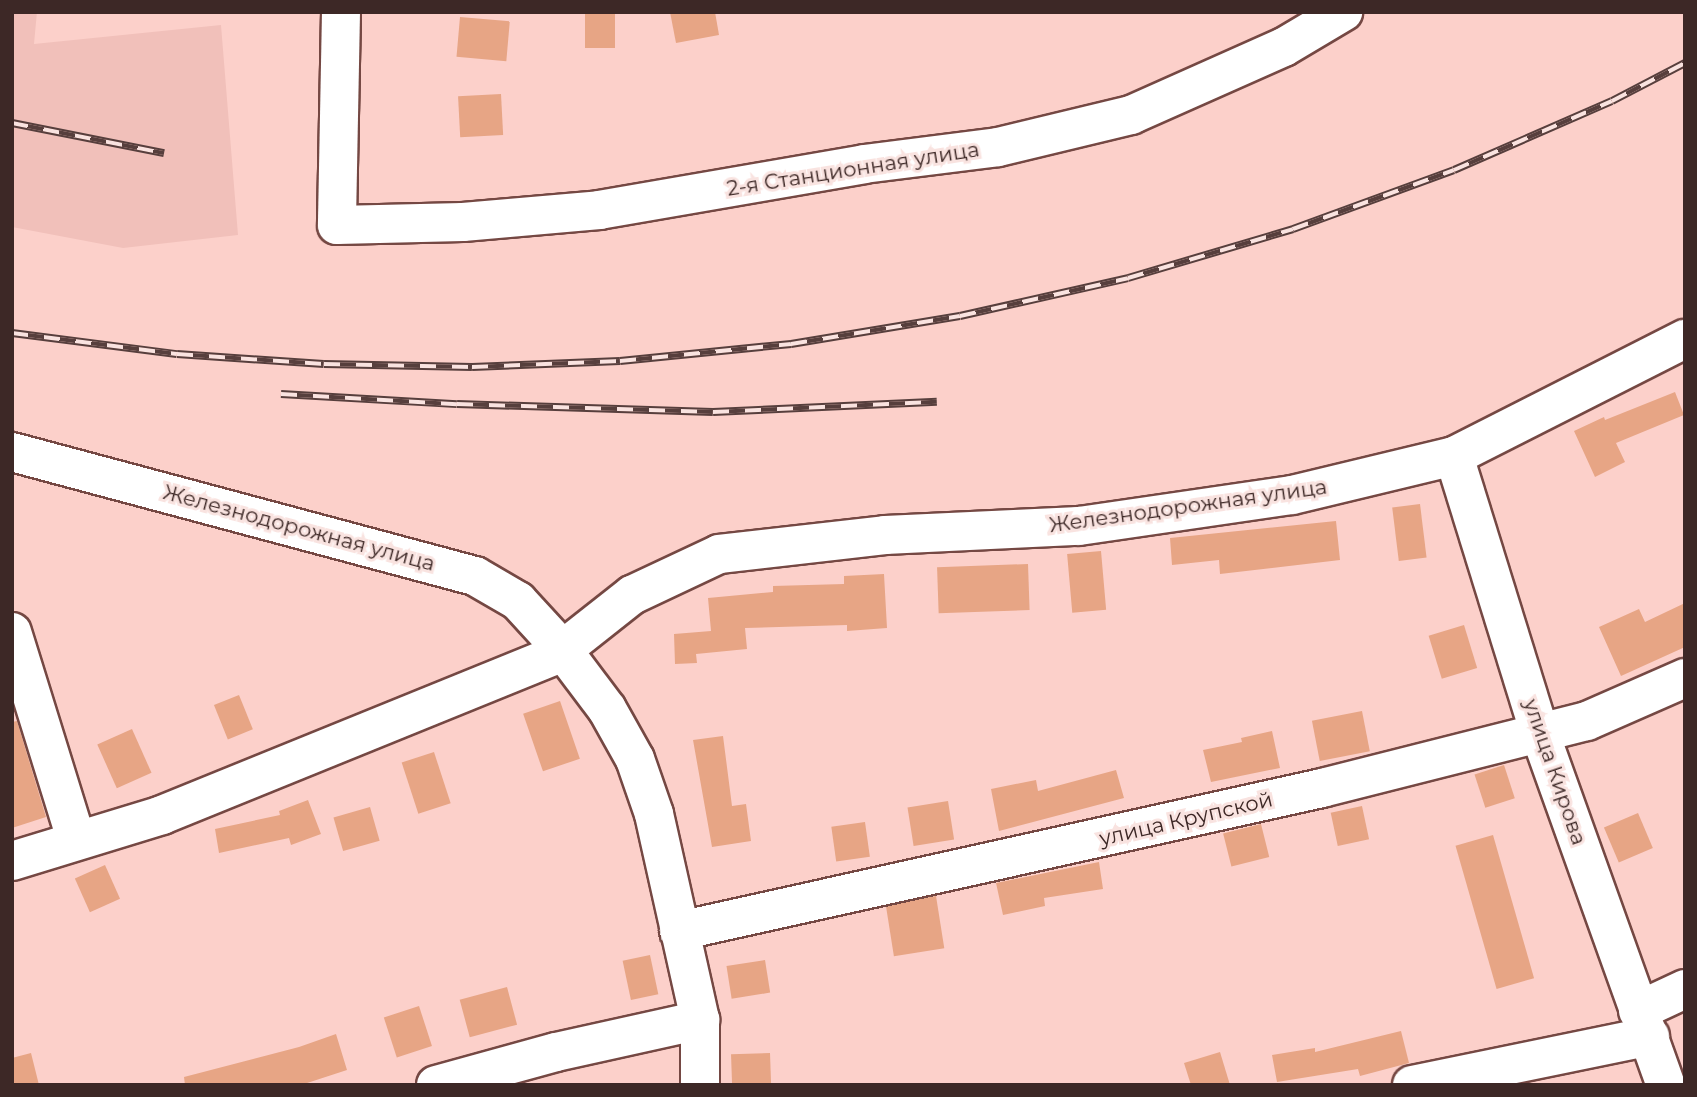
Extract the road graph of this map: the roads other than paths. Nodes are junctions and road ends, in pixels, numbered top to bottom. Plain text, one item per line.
1 (341, 12) edge
2 (1343, 12) edge
3 (1685, 339) edge
4 (12, 452) edge
5 (1454, 456) junction
6 (12, 632) edge
7 (561, 648) junction
8 (1685, 678) edge
9 (1539, 731) junction
10 (76, 839) junction
11 (12, 861) edge
12 (679, 931) junction
13 (1685, 989) edge
14 (700, 1020) junction
15 (1644, 1024) junction
16 (436, 1085) edge
17 (700, 1085) edge
18 (1412, 1085) edge
19 (1666, 1085) edge

1 - 2 street, 2-я Станционная улица
3 - 5 street, Железнодорожная улица
4 - 7 street, Железнодорожная улица
5 - 7 street, Железнодорожная улица
5 - 9 street, улица Кирова
6 - 10 street
7 - 10 street, Железнодорожная улица
7 - 12 street
8 - 9 street, улица Крупской
9 - 12 street, улица Крупской
9 - 15 street, улица Кирова
10 - 11 street, Железнодорожная улица
12 - 14 street
13 - 15 street
14 - 16 street
14 - 17 street
15 - 18 street
15 - 19 street, улица Кирова

